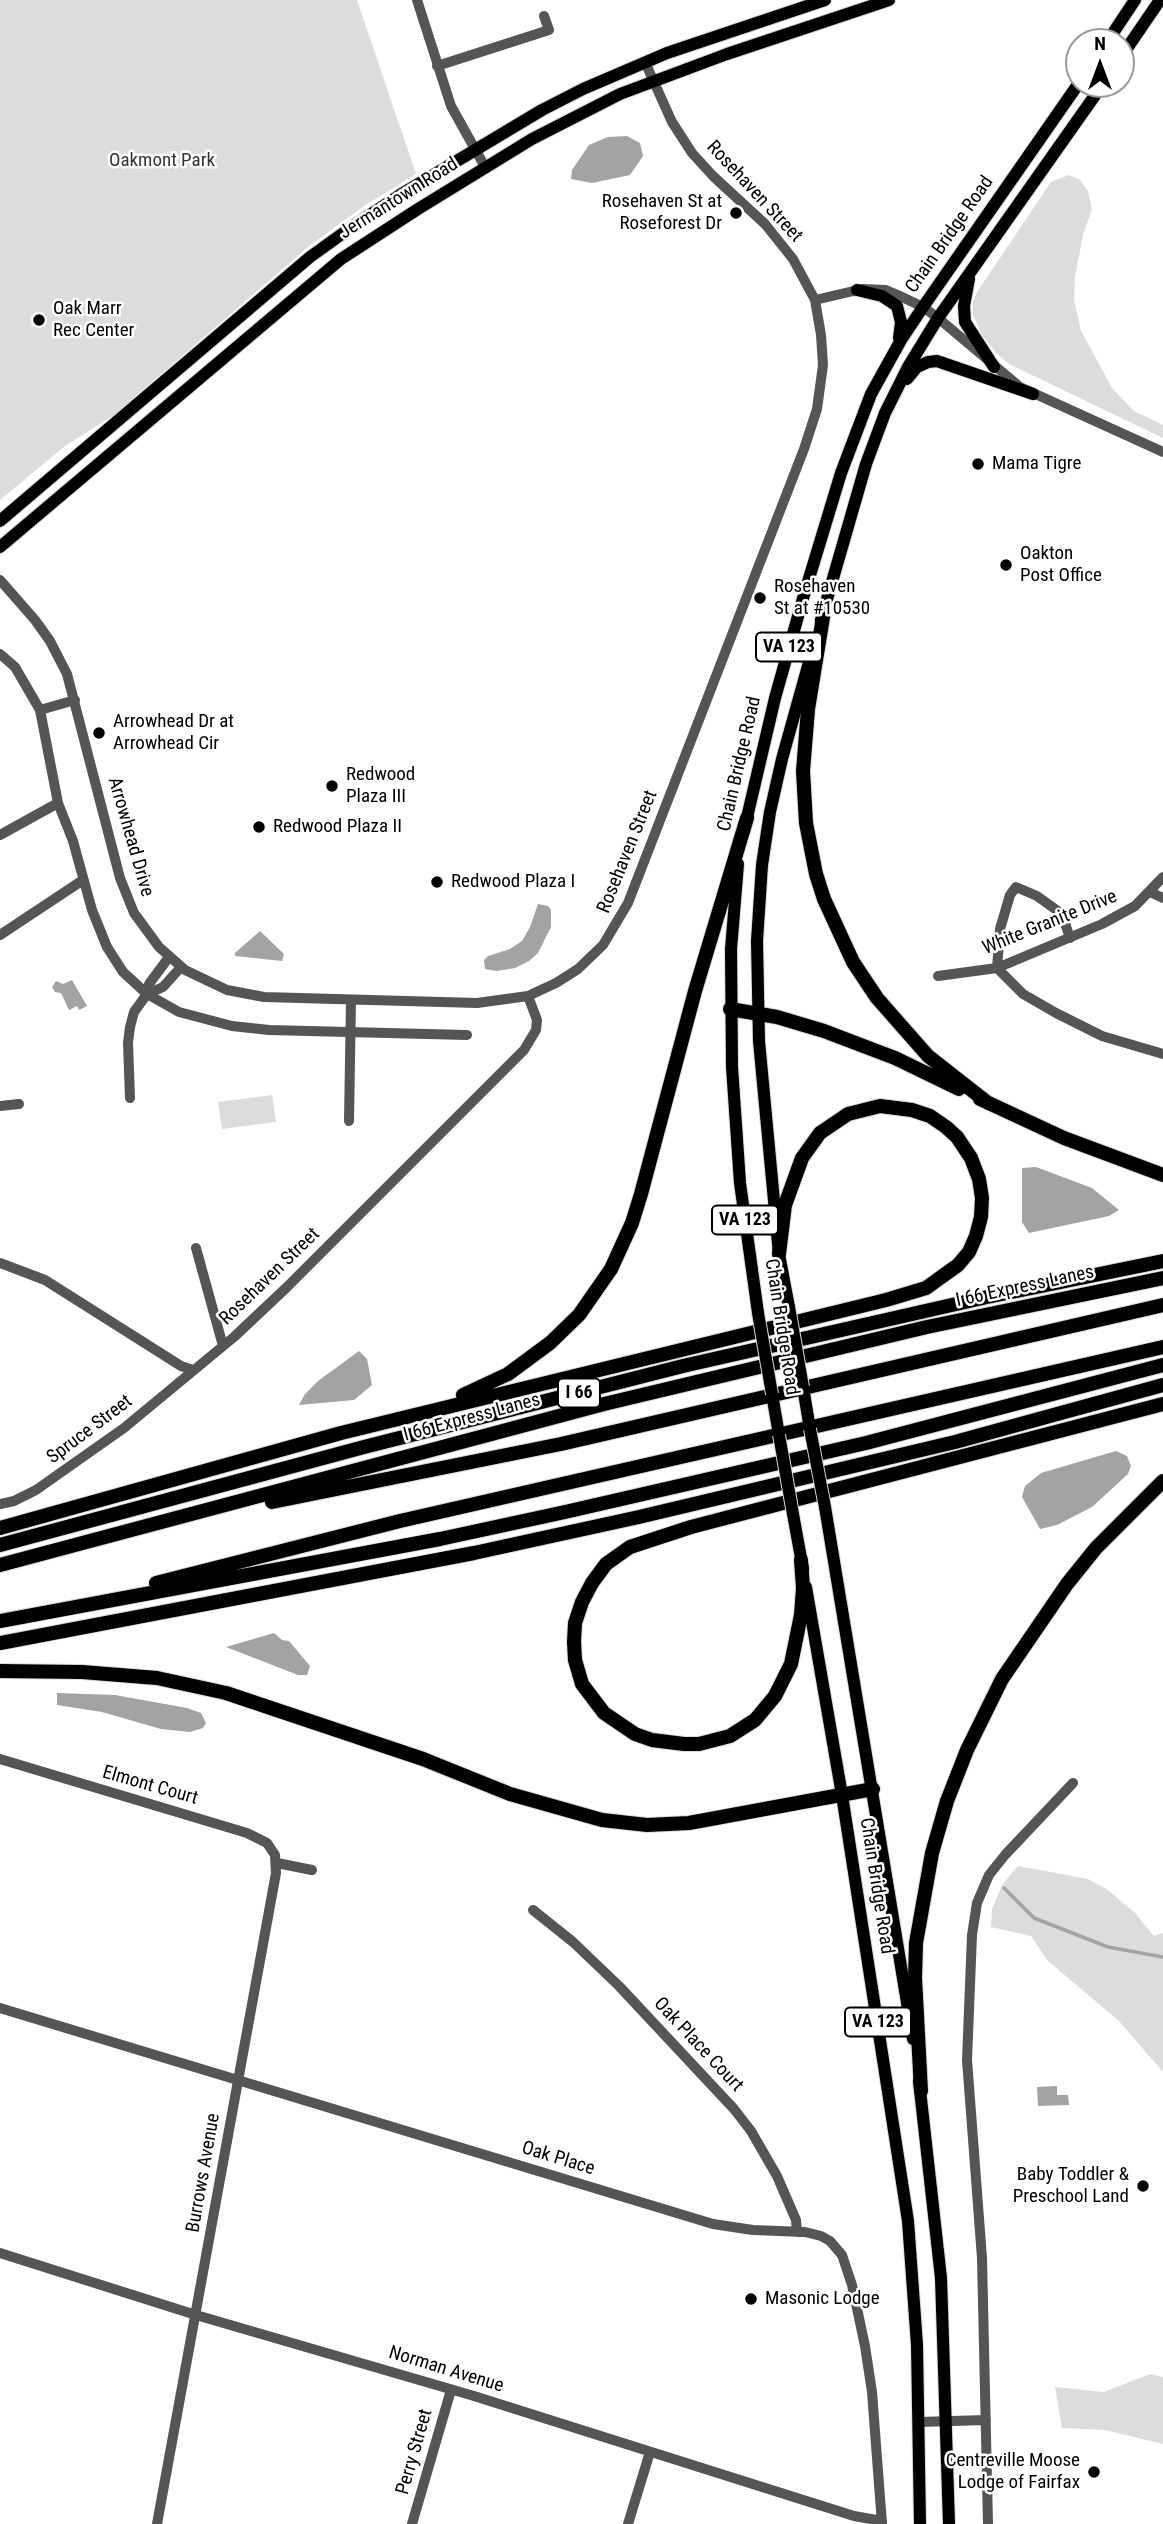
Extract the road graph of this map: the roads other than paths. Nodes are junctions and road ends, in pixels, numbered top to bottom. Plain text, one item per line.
1 (416, 0) edge
2 (825, 0) edge
3 (889, 0) edge
4 (1135, 0) edge
5 (1160, 0) edge
6 (875, 2) edge
7 (544, 16) dead end
8 (1116, 28) edge
9 (1135, 37) edge
10 (645, 62) junction
11 (437, 66) junction
12 (653, 81) junction
13 (1069, 98) edge
14 (1093, 98) edge
15 (474, 150) junction
16 (485, 167) junction
17 (971, 272) junction
18 (857, 290) junction
19 (815, 300) junction
20 (923, 307) junction
21 (938, 318) junction
22 (896, 348) junction
23 (994, 367) junction
24 (1033, 394) junction
25 (892, 398) junction
26 (1163, 452) edge
27 (0, 521) edge
28 (0, 547) edge
29 (0, 580) edge
30 (824, 611) junction
31 (0, 654) edge
32 (75, 700) junction
33 (40, 710) junction
34 (58, 803) junction
35 (747, 818) junction
36 (0, 835) edge
37 (1163, 877) edge
38 (83, 880) junction
39 (1150, 892) junction
40 (1163, 898) edge
41 (0, 935) edge
42 (1070, 938) junction
43 (169, 957) junction
44 (181, 967) junction
45 (997, 968) junction
46 (938, 976) dead end
47 (147, 994) junction
48 (528, 996) junction
49 (351, 1000) junction
50 (730, 1009) junction
51 (757, 1013) junction
52 (351, 1032) junction
53 (467, 1035) dead end
54 (1163, 1054) edge
55 (130, 1098) dead end
56 (988, 1103) junction
57 (19, 1104) dead end
58 (0, 1106) edge
59 (349, 1121) dead end
60 (1163, 1174) edge
61 (196, 1248) dead end
62 (779, 1254) junction
63 (1163, 1261) edge
64 (0, 1263) edge
65 (1163, 1278) edge
66 (1163, 1305) edge
67 (223, 1346) junction
68 (1163, 1347) edge
69 (1163, 1365) edge
70 (193, 1370) junction
71 (1163, 1385) edge
72 (803, 1387) junction
73 (772, 1394) junction
74 (1163, 1404) edge
75 (810, 1429) junction
76 (341, 1433) junction
77 (779, 1435) junction
78 (1163, 1481) edge
79 (0, 1504) edge
80 (184, 1518) junction
81 (0, 1528) edge
82 (0, 1545) edge
83 (801, 1560) junction
84 (0, 1565) edge
85 (34, 1614) junction
86 (0, 1621) edge
87 (0, 1643) edge
88 (0, 1671) edge
89 (0, 1759) edge
90 (1073, 1783) dead end
91 (873, 1789) junction
92 (842, 1795) junction
93 (277, 1863) junction
94 (312, 1870) dead end
95 (533, 1910) dead end
96 (0, 2008) edge
97 (239, 2080) junction
98 (921, 2091) junction
99 (797, 2232) junction
100 (0, 2253) edge
101 (196, 2315) junction
102 (451, 2390) junction
103 (986, 2420) junction
104 (946, 2422) junction
105 (919, 2423) junction
106 (650, 2452) junction
107 (882, 2522) edge
108 (158, 2524) edge
109 (412, 2524) edge
110 (628, 2524) edge
111 (920, 2524) edge
112 (949, 2524) edge
113 (988, 2524) edge

1 - 11 street
2 - 10 main road, Jermantown Road
3 - 6 main road, Jermantown Road
4 - 8 main road
5 - 9 main road
6 - 12 main road, Jermantown Road
7 - 11 street
10 - 12 street, Rosehaven Street
10 - 15 main road, Jermantown Road
11 - 15 street
12 - 16 main road, Jermantown Road
12 - 19 street, Rosehaven Street
13 - 20 main road, Chain Bridge Road / VA 123
14 - 17 main road, Chain Bridge Road / VA 123
15 - 16 street
15 - 27 main road, Jermantown Road
16 - 28 main road, Jermantown Road
17 - 21 main road, Chain Bridge Road / VA 123
17 - 23 main road
18 - 19 street
18 - 20 street
18 - 22 main road
19 - 48 street, Rosehaven Street
20 - 21 street
20 - 22 main road, Chain Bridge Road / VA 123
21 - 23 street
21 - 25 main road, Chain Bridge Road / VA 123
22 - 35 main road, Chain Bridge Road / VA 123
23 - 24 street
24 - 25 main road
24 - 26 street
25 - 30 main road, Chain Bridge Road / VA 123
29 - 32 street, Arrowhead Drive
30 - 51 main road, Chain Bridge Road / VA 123
30 - 56 highway
31 - 33 street
32 - 33 street
32 - 43 street, Arrowhead Drive
33 - 34 street
34 - 36 street
34 - 38 street
35 - 50 main road, Chain Bridge Road / VA 123
35 - 76 highway
37 - 39 street, White Granite Drive
38 - 41 street
38 - 47 street
39 - 40 street
39 - 42 street, White Granite Drive
42 - 45 street, White Granite Drive
42 - 45 street
43 - 44 street, Arrowhead Drive
43 - 47 street
44 - 47 street
44 - 49 street, Arrowhead Drive
45 - 46 street, White Granite Drive
45 - 54 street
47 - 52 street
47 - 55 street
48 - 49 street, Arrowhead Drive
48 - 67 street, Rosehaven Street
49 - 52 street
50 - 51 highway
50 - 73 main road, Chain Bridge Road / VA 123, bridge
51 - 56 highway
51 - 62 main road, Chain Bridge Road / VA 123
52 - 53 street
52 - 59 street
56 - 60 highway
57 - 58 street
61 - 67 street
62 - 72 main road, Chain Bridge Road / VA 123, bridge
62 - 76 highway
63 - 82 highway, I 66
64 - 70 street
65 - 80 highway, I 66 Express Lanes
66 - 72 highway
67 - 70 street, Rosehaven Street
68 - 75 highway
69 - 85 highway
70 - 79 street, Spruce Street
71 - 87 highway
72 - 73 highway
72 - 75 main road, Chain Bridge Road / VA 123
73 - 77 main road, Chain Bridge Road / VA 123
73 - 80 highway
74 - 83 highway
75 - 77 highway
75 - 91 main road, Chain Bridge Road / VA 123, bridge
76 - 81 highway
77 - 83 main road, Chain Bridge Road / VA 123, bridge
77 - 85 highway
78 - 98 highway
80 - 84 highway, I 66 Express Lanes
83 - 92 main road, Chain Bridge Road / VA 123
85 - 86 highway
88 - 92 highway
89 - 93 street, Elmont Court
90 - 103 street
91 - 92 highway
91 - 98 main road, Chain Bridge Road / VA 123
92 - 105 main road, Chain Bridge Road / VA 123
93 - 94 street
93 - 97 street, Burrows Avenue
95 - 99 street, Oak Place Court
96 - 97 street, Oak Place
97 - 99 street, Oak Place
97 - 101 street, Burrows Avenue
98 - 104 main road, Chain Bridge Road / VA 123
99 - 107 street, Oak Place
100 - 101 street, Norman Avenue
101 - 102 street, Norman Avenue
101 - 108 street, Burrows Avenue
102 - 106 street, Norman Avenue
102 - 109 street, Perry Street
103 - 104 street
103 - 113 street
104 - 105 street
104 - 112 main road, Chain Bridge Road / VA 123
105 - 111 main road, Chain Bridge Road / VA 123
106 - 107 street, Norman Avenue
106 - 110 street

